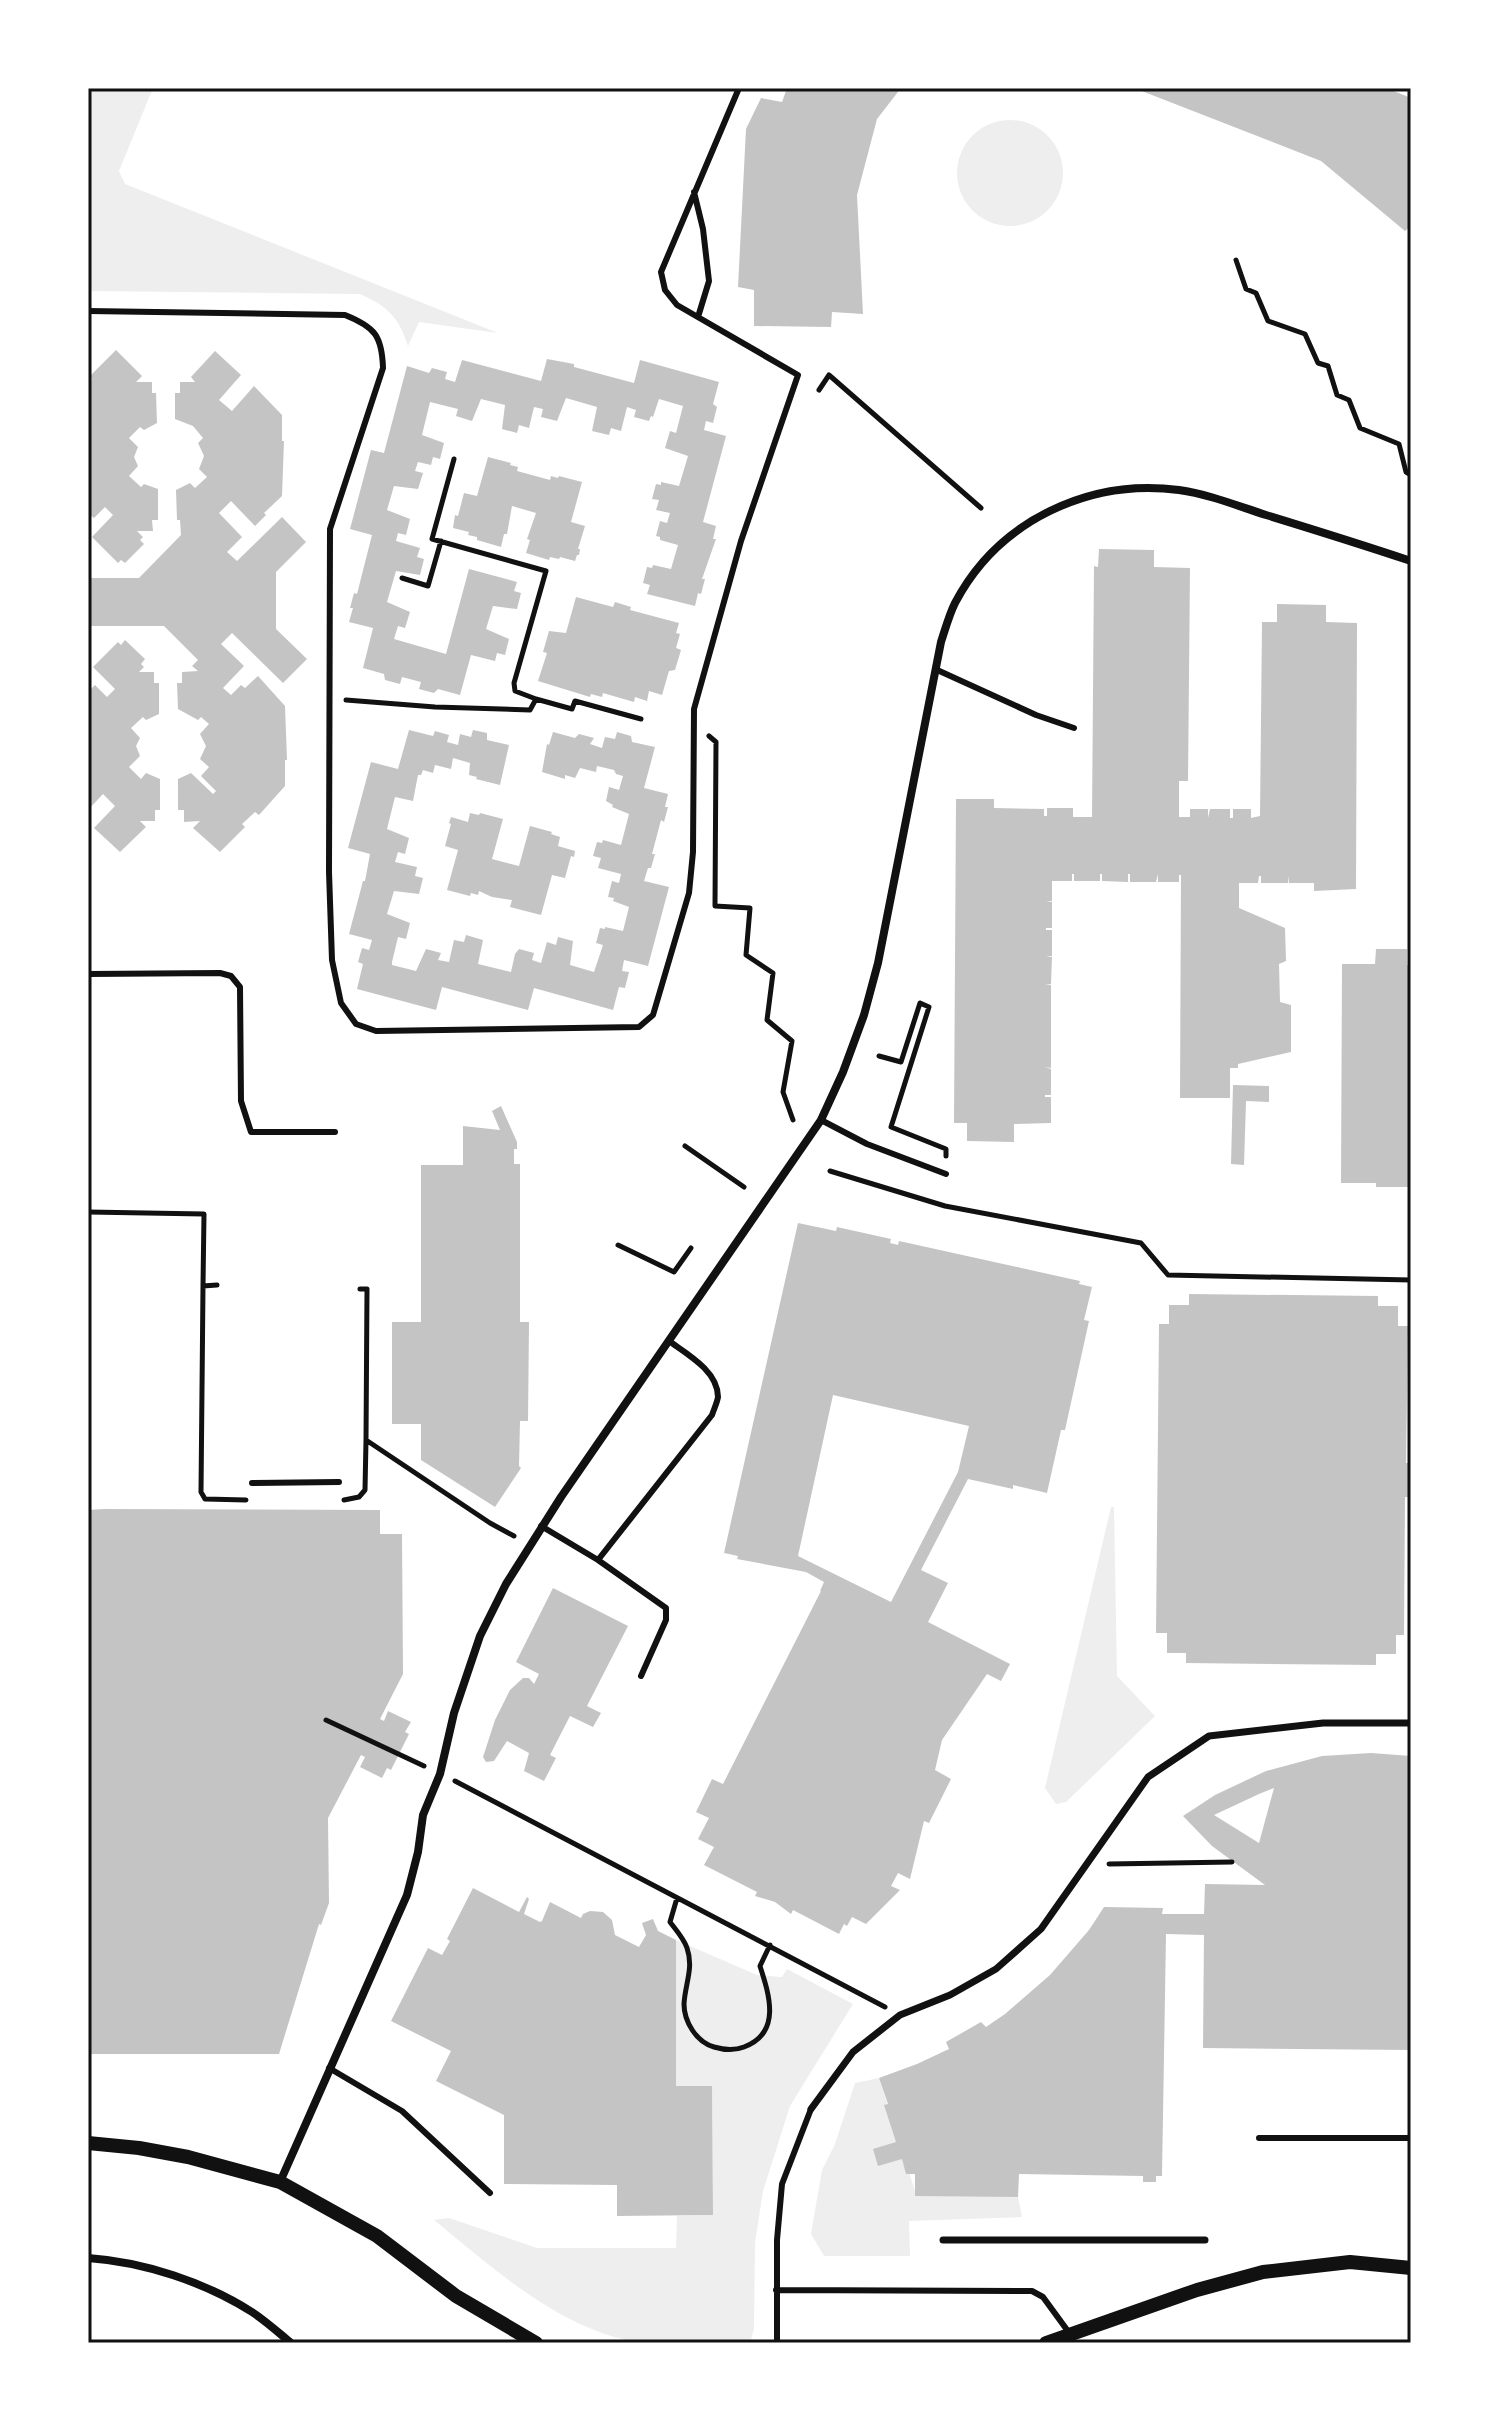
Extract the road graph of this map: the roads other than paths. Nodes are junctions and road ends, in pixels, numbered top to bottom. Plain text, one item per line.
1 (739, 88) edge
2 (694, 192) junction
3 (88, 311) edge
4 (698, 317) junction
5 (1411, 561) edge
6 (935, 669) junction
7 (1074, 728) dead end
8 (88, 974) edge
9 (821, 1120) junction
10 (335, 1132) dead end
11 (946, 1174) road end
12 (669, 1341) junction
13 (339, 1482) dead end
14 (252, 1483) dead end
15 (541, 1526) junction
16 (598, 1560) junction
17 (641, 1676) dead end
18 (1411, 1723) edge
19 (329, 2068) junction
20 (811, 2109) joint
21 (1259, 2138) dead end
22 (1411, 2138) edge
23 (88, 2143) edge
24 (280, 2182) junction
25 (490, 2193) dead end
26 (943, 2240) dead end
27 (1205, 2240) dead end
28 (88, 2258) edge
29 (1411, 2268) edge
30 (776, 2290) junction
31 (1070, 2334) junction
32 (291, 2343) edge
33 (536, 2343) edge
34 (777, 2343) edge
35 (1046, 2343) edge

1 - 2 lane
2 - 4 lane
2 - 4 lane
3 - 4 lane
5 - 6 street
6 - 7 lane
6 - 9 street
8 - 10 lane
9 - 11 lane
9 - 12 street
12 - 15 street
12 - 16 lane
13 - 14 lane
15 - 16 lane
15 - 19 street
16 - 17 lane
18 - 20 street
19 - 24 street
19 - 25 lane
20 - 30 lane
21 - 22 lane
23 - 24 street
24 - 33 street
26 - 27 street
28 - 32 street
29 - 31 street
30 - 31 lane
30 - 34 lane
31 - 35 street

